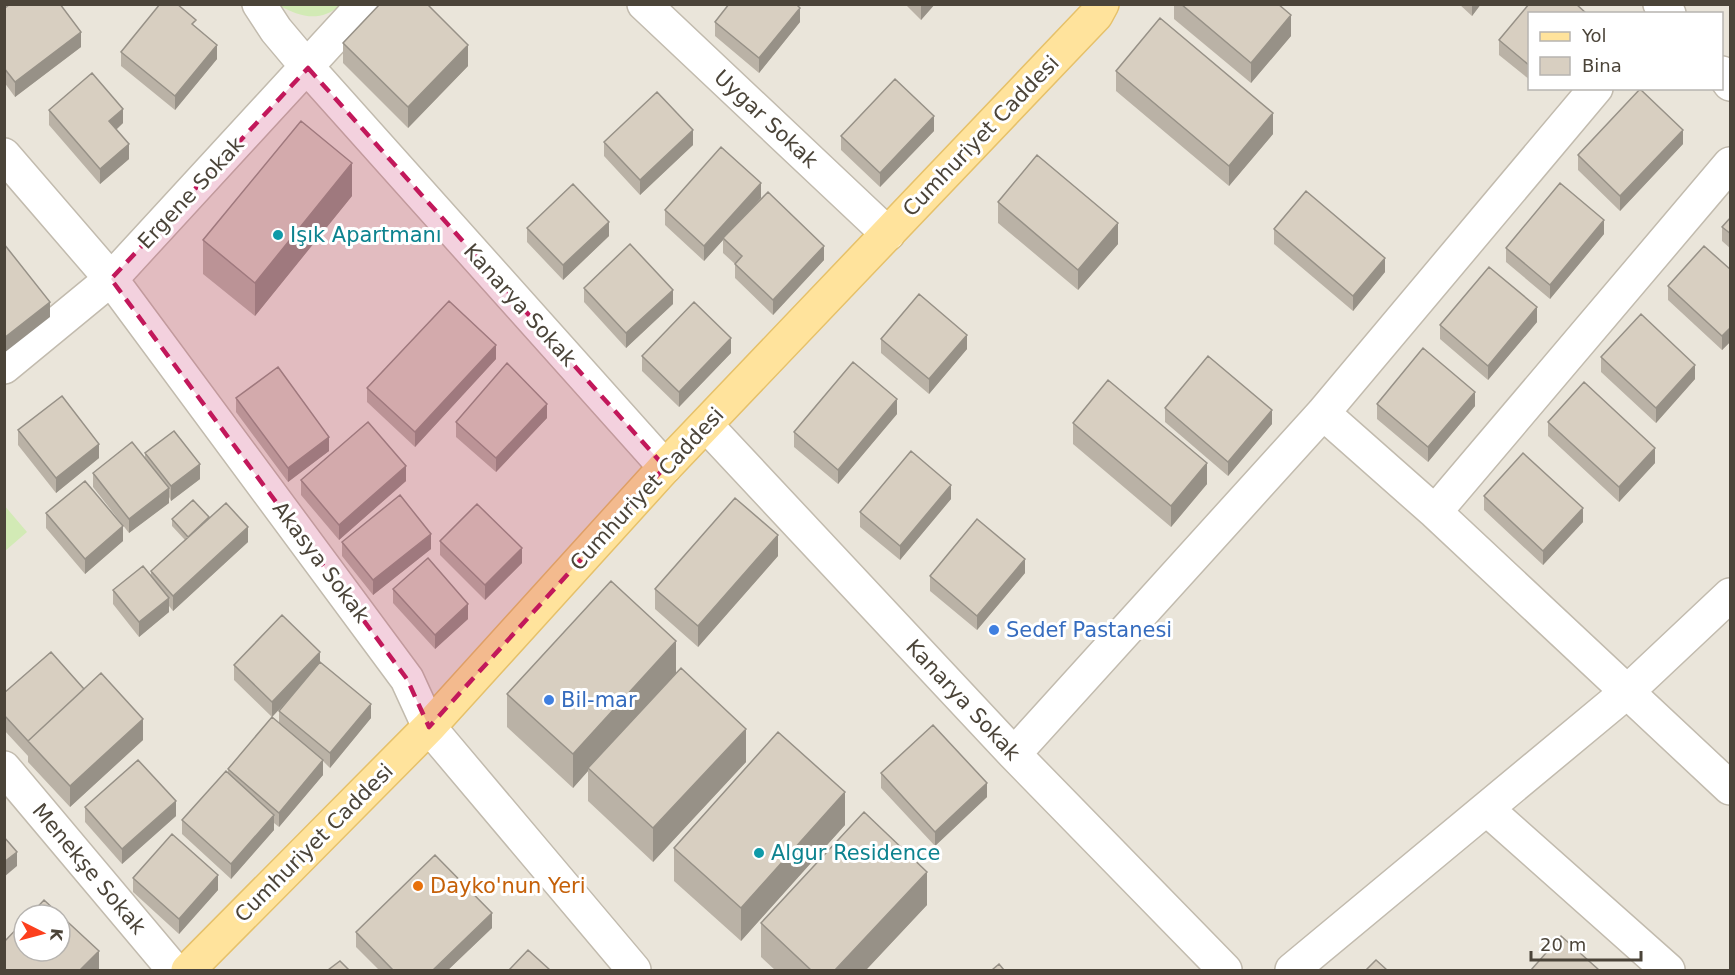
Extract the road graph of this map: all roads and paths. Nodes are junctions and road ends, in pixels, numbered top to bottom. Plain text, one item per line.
1 (259, 4) edge
2 (364, 4) edge
3 (644, 4) edge
4 (1094, 8) edge
5 (308, 68) junction
6 (1594, 90) edge
7 (4, 154) edge
8 (1731, 164) edge
9 (888, 234) junction
10 (111, 279) junction
11 (4, 367) edge
12 (1323, 413) junction
13 (706, 425) junction
14 (665, 467) junction
15 (1435, 512) junction
16 (1731, 595) edge
17 (1628, 692) junction
18 (429, 727) junction
19 (1014, 754) junction
20 (4, 768) edge
21 (1731, 788) edge
22 (1488, 810) junction
23 (174, 970) edge
24 (188, 970) edge
25 (634, 970) edge
26 (1225, 970) edge
27 (1293, 970) edge
28 (1668, 970) edge

1 - 5 street, Kanarya Sokak
2 - 5 street, Ergene Sokak
3 - 9 street, Uygar Sokak
4 - 9 main road, Cumhuriyet Caddesi
5 - 10 street, Ergene Sokak
5 - 14 street, Kanarya Sokak
6 - 12 street
7 - 10 street, Akasya Sokak
8 - 15 street
9 - 13 main road, Cumhuriyet Caddesi
10 - 11 street, Ergene Sokak
10 - 18 street, Akasya Sokak
12 - 15 street
12 - 19 street
13 - 14 main road, Cumhuriyet Caddesi
13 - 19 street, Kanarya Sokak
14 - 18 main road, Cumhuriyet Caddesi
15 - 17 street
16 - 17 street
17 - 21 street
17 - 22 street
18 - 24 main road, Cumhuriyet Caddesi
18 - 25 street, Akasya Sokak
19 - 26 street, Kanarya Sokak
20 - 23 street, Menekşe Sokak
22 - 27 street
22 - 28 street

